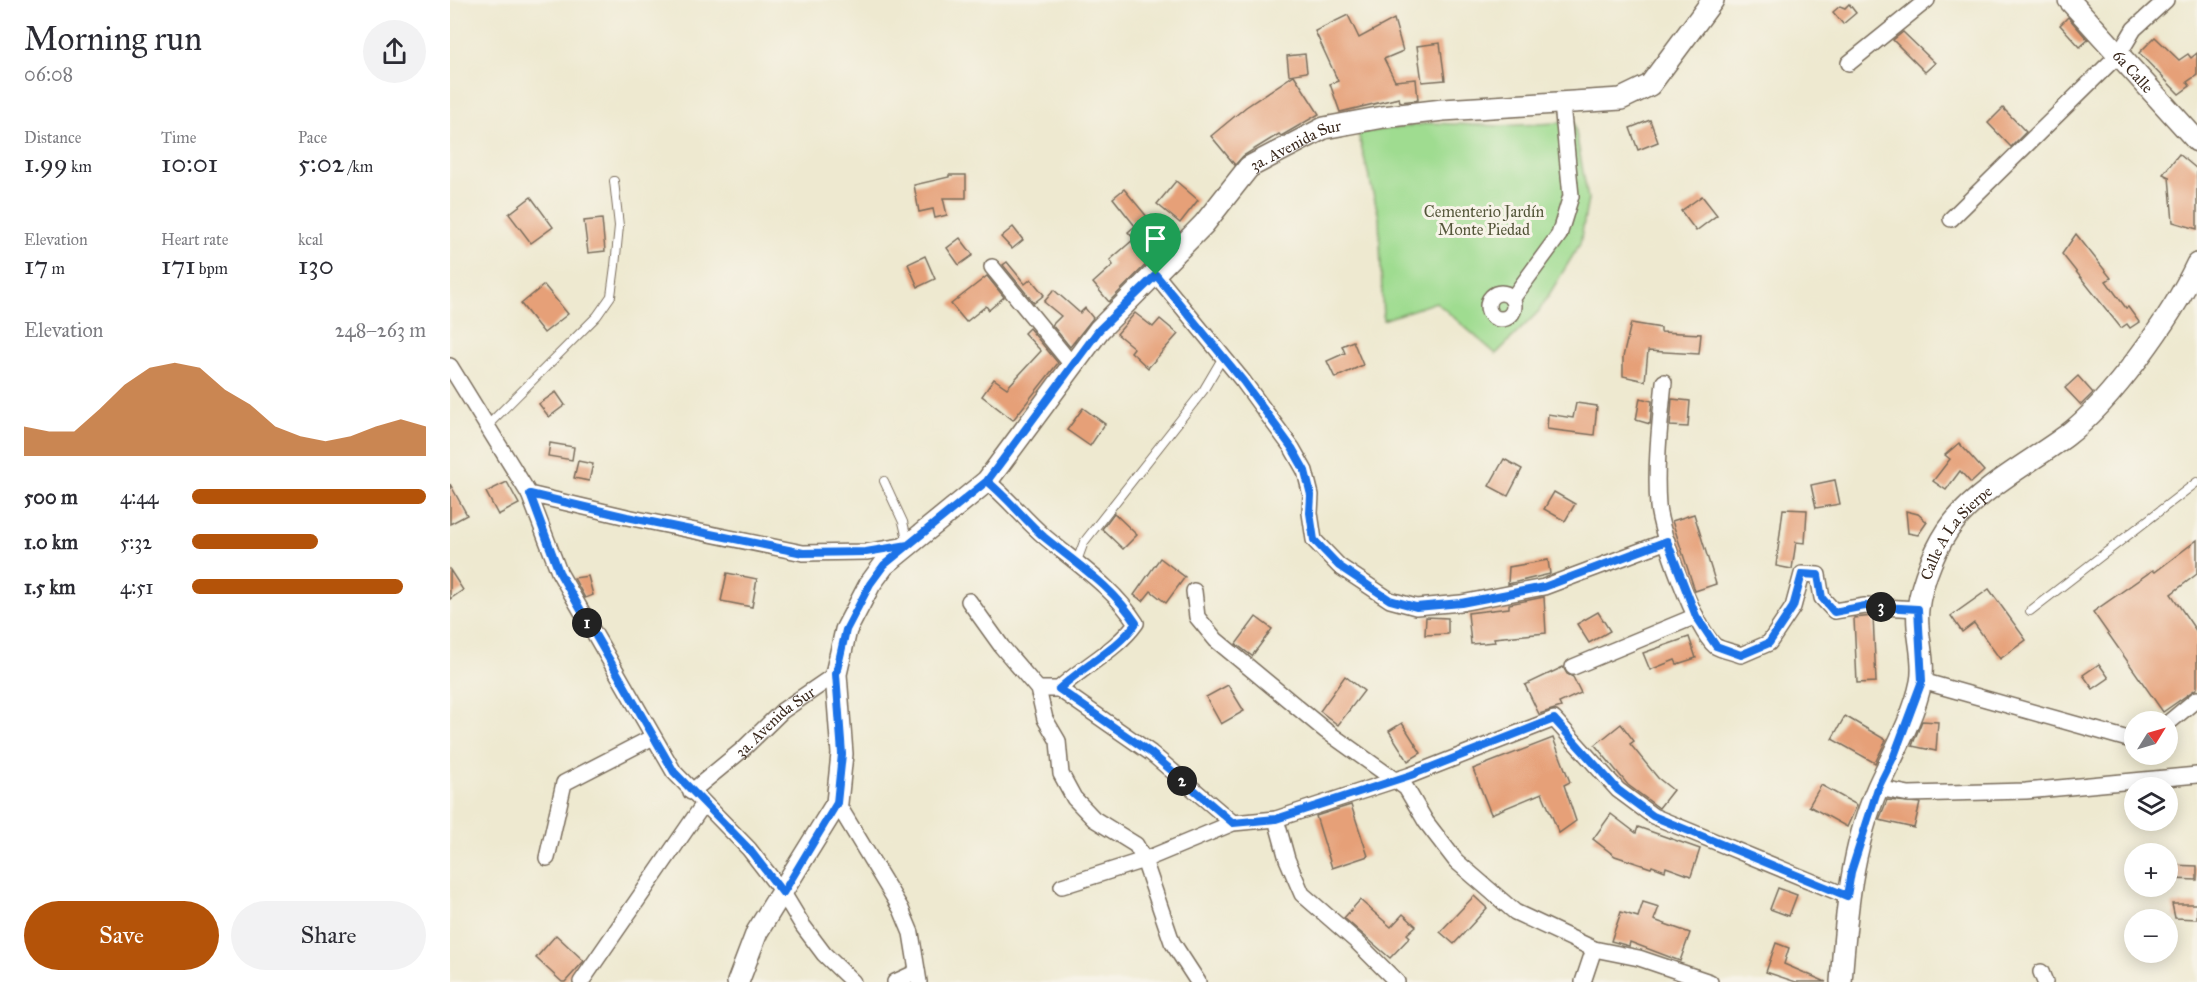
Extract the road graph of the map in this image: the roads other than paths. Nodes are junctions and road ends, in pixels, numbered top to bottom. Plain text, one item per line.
1 (1713, 0) edge
2 (1927, 0) edge
3 (2069, 0) edge
4 (2166, 0) edge
5 (2119, 54) junction
6 (1849, 63) dead end
7 (1562, 104) junction
8 (2197, 141) edge
9 (614, 182) dead end
10 (1950, 219) dead end
11 (2197, 264) edge
12 (992, 267) dead end
13 (1156, 275) junction
14 (1512, 298) dead end
15 (1223, 357) junction
16 (450, 366) edge
17 (1073, 366) junction
18 (1664, 382) dead end
19 (486, 427) junction
20 (884, 481) dead end
21 (987, 481) junction
22 (2197, 483) edge
23 (530, 494) junction
24 (1667, 541) junction
25 (908, 545) junction
26 (1077, 561) junction
27 (1194, 591) dead end
28 (969, 601) dead end
29 (1918, 609) junction
30 (2030, 611) dead end
31 (1696, 616) junction
32 (1573, 667) dead end
33 (836, 674) junction
34 (1922, 681) junction
35 (1038, 689) junction
36 (1059, 689) junction
37 (2197, 699) edge
38 (2178, 715) edge
39 (653, 737) junction
40 (2124, 738) edge
41 (2197, 775) edge
42 (1396, 779) junction
43 (1878, 788) junction
44 (691, 792) junction
45 (837, 803) junction
46 (703, 805) junction
47 (1276, 819) junction
48 (1233, 823) junction
49 (547, 858) dead end
50 (1144, 860) junction
51 (1062, 886) dead end
52 (783, 893) junction
53 (1847, 896) junction
54 (1594, 949) junction
55 (918, 977) edge
56 (581, 982) edge
57 (738, 982) edge
58 (853, 982) edge
59 (896, 982) edge
60 (1198, 982) edge
61 (1397, 982) edge
62 (1582, 982) edge
63 (1710, 982) edge
64 (1841, 982) edge

1 - 7 street, 3a. Avenida Sur
2 - 6 street
3 - 5 street, 6a Calle
4 - 5 street
5 - 8 street, 6a Calle
5 - 10 street
7 - 13 street, 3a. Avenida Sur
7 - 14 street
9 - 19 lane
11 - 29 street, Calle A La Sierpe
12 - 17 street
13 - 15 street
13 - 17 street, 3a. Avenida Sur
15 - 24 street
15 - 26 lane
16 - 19 street
17 - 21 street, 3a. Avenida Sur
18 - 24 street
19 - 23 street
20 - 25 lane
21 - 25 street, 3a. Avenida Sur
21 - 26 street
22 - 30 lane
23 - 25 street
23 - 39 street
24 - 31 street
25 - 33 street, 3a. Avenida Sur
26 - 36 street
27 - 42 street
28 - 35 street
29 - 31 street
29 - 34 street, Calle A La Sierpe
31 - 32 street
33 - 44 street, 3a. Avenida Sur
33 - 45 street
34 - 40 street
34 - 43 street, Calle A La Sierpe
35 - 36 street
35 - 50 street
36 - 48 street
37 - 38 street
39 - 44 street
39 - 49 street
41 - 43 street
42 - 47 street
42 - 53 street
42 - 54 street
43 - 53 street, Calle A La Sierpe
44 - 46 street
45 - 52 street
45 - 55 street
46 - 52 street
46 - 56 street
47 - 48 street
47 - 61 street
48 - 50 street
50 - 51 street
50 - 60 street
52 - 57 street
52 - 58 street
53 - 64 street, Calle A La Sierpe
54 - 62 street
54 - 63 street
55 - 59 street

